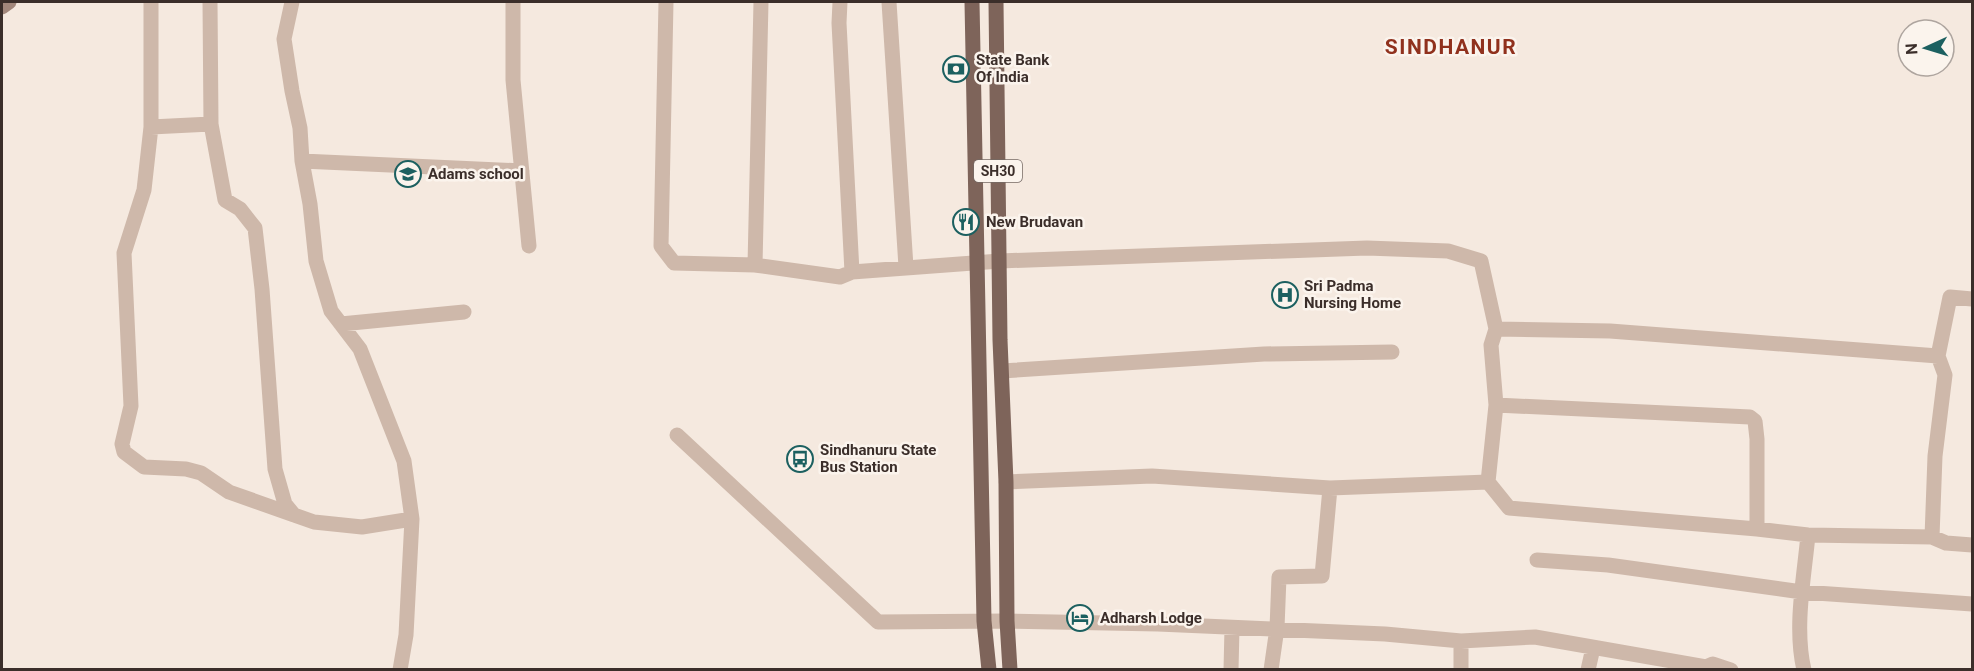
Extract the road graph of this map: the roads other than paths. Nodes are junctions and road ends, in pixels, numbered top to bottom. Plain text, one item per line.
1 (9, 2) edge
2 (151, 2) edge
3 (210, 2) edge
4 (292, 2) edge
5 (513, 2) edge
6 (666, 2) edge
7 (761, 2) edge
8 (840, 2) edge
9 (889, 2) edge
10 (972, 2) edge
11 (996, 2) edge
12 (2, 7) edge
13 (211, 124) junction
14 (151, 126) junction
15 (302, 161) junction
16 (522, 171) junction
17 (529, 246) dead end
18 (1000, 261) junction
19 (978, 262) junction
20 (755, 265) junction
21 (906, 267) junction
22 (852, 272) junction
23 (1972, 299) edge
24 (464, 312) dead end
25 (341, 324) junction
26 (1496, 329) junction
27 (1392, 352) dead end
28 (1938, 356) junction
29 (1002, 371) junction
30 (1496, 405) junction
31 (677, 435) dead end
32 (1006, 482) junction
33 (1488, 482) junction
34 (1330, 488) junction
35 (294, 515) junction
36 (412, 519) junction
37 (1756, 529) junction
38 (1808, 535) junction
39 (1932, 537) junction
40 (1972, 545) edge
41 (1537, 560) dead end
42 (1802, 591) junction
43 (1972, 604) edge
44 (984, 621) junction
45 (1007, 621) junction
46 (1232, 628) junction
47 (1278, 628) junction
48 (1461, 640) junction
49 (1593, 648) junction
50 (1706, 668) edge
51 (400, 669) edge
52 (988, 669) edge
53 (1010, 669) edge
54 (1231, 669) edge
55 (1271, 669) edge
56 (1461, 669) edge
57 (1588, 669) edge
58 (1731, 669) edge
59 (1804, 669) edge

1 - 12 street
2 - 14 street
3 - 13 street
4 - 15 street
5 - 16 street
6 - 20 street
7 - 20 street
8 - 22 street
9 - 21 street
10 - 19 main road
11 - 18 main road, SH30
13 - 14 street
13 - 35 street
14 - 35 street
15 - 16 street
15 - 25 street
16 - 17 street
18 - 19 street
18 - 26 street
18 - 29 main road, SH30
19 - 21 street
19 - 44 main road
20 - 22 street
21 - 22 street
23 - 28 street
24 - 25 street
25 - 36 street
26 - 28 street
26 - 30 street
27 - 29 street
28 - 39 street
29 - 32 main road, SH30
30 - 33 street
30 - 37 street
31 - 44 street
32 - 34 street
32 - 45 main road, SH30
33 - 34 street
33 - 37 street
34 - 47 street
35 - 36 street
36 - 51 street
37 - 38 street
38 - 39 street
38 - 42 street
39 - 40 street
41 - 42 street
42 - 43 street
42 - 59 street
44 - 45 street
44 - 52 main road
45 - 46 street
45 - 53 main road, SH30
46 - 47 street
46 - 54 street
47 - 48 street
47 - 55 street
48 - 49 street
48 - 56 street
49 - 50 street
49 - 57 street
50 - 58 street

